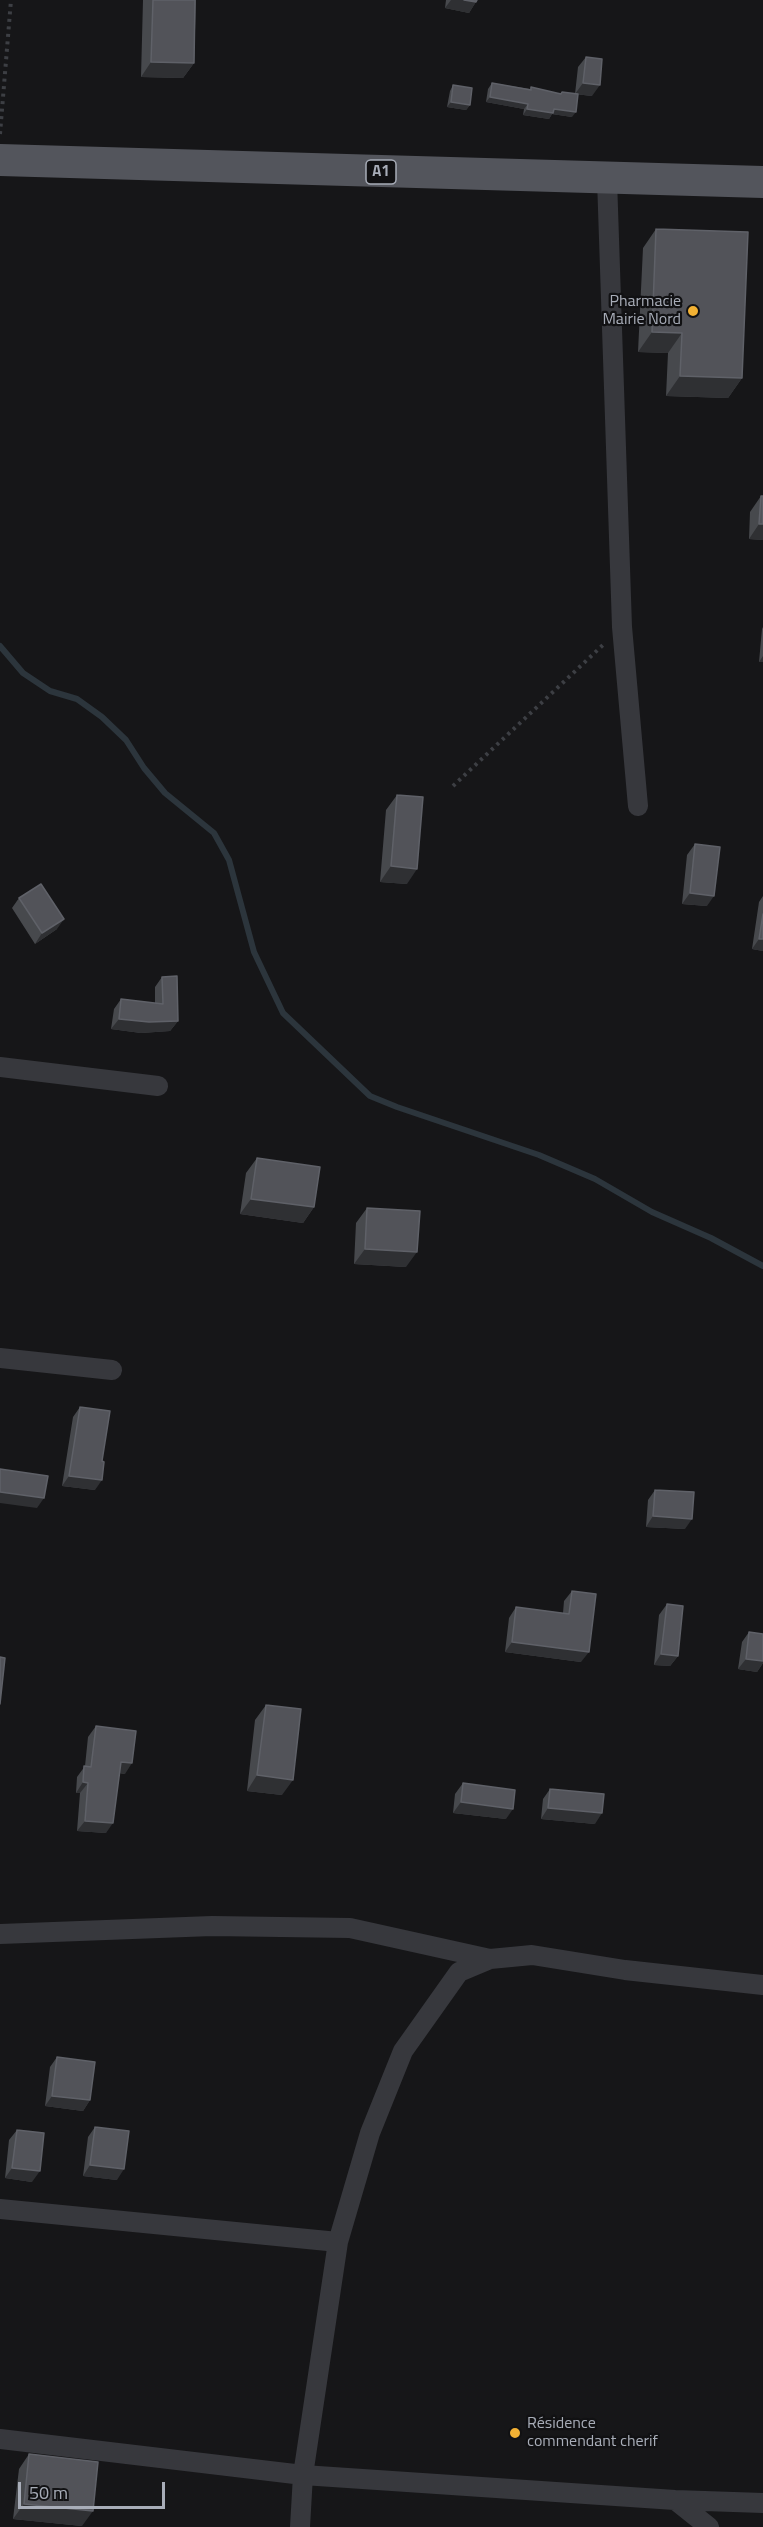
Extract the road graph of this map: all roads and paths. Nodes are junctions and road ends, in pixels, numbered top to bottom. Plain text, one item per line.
1 (11, 0) edge
2 (0, 134) edge
3 (0, 160) edge
4 (607, 179) junction
5 (763, 182) edge
6 (622, 627) junction
7 (453, 786) dead end
8 (638, 806) dead end
9 (0, 1067) edge
10 (158, 1086) dead end
11 (0, 1358) edge
12 (112, 1370) dead end
13 (0, 1934) edge
14 (489, 1959) junction
15 (763, 1985) edge
16 (0, 2209) edge
17 (338, 2242) junction
18 (0, 2439) edge
19 (303, 2475) junction
20 (675, 2500) junction
21 (763, 2503) edge
22 (300, 2527) edge
23 (709, 2527) edge

1 - 2 path
3 - 4 main road, A1
4 - 5 main road, A1
4 - 6 street
6 - 7 path
6 - 8 street
9 - 10 street
11 - 12 street
13 - 14 street
14 - 15 street
14 - 17 street
16 - 17 street
17 - 19 street
18 - 19 street
19 - 20 street
19 - 22 street
20 - 21 street
20 - 23 street

